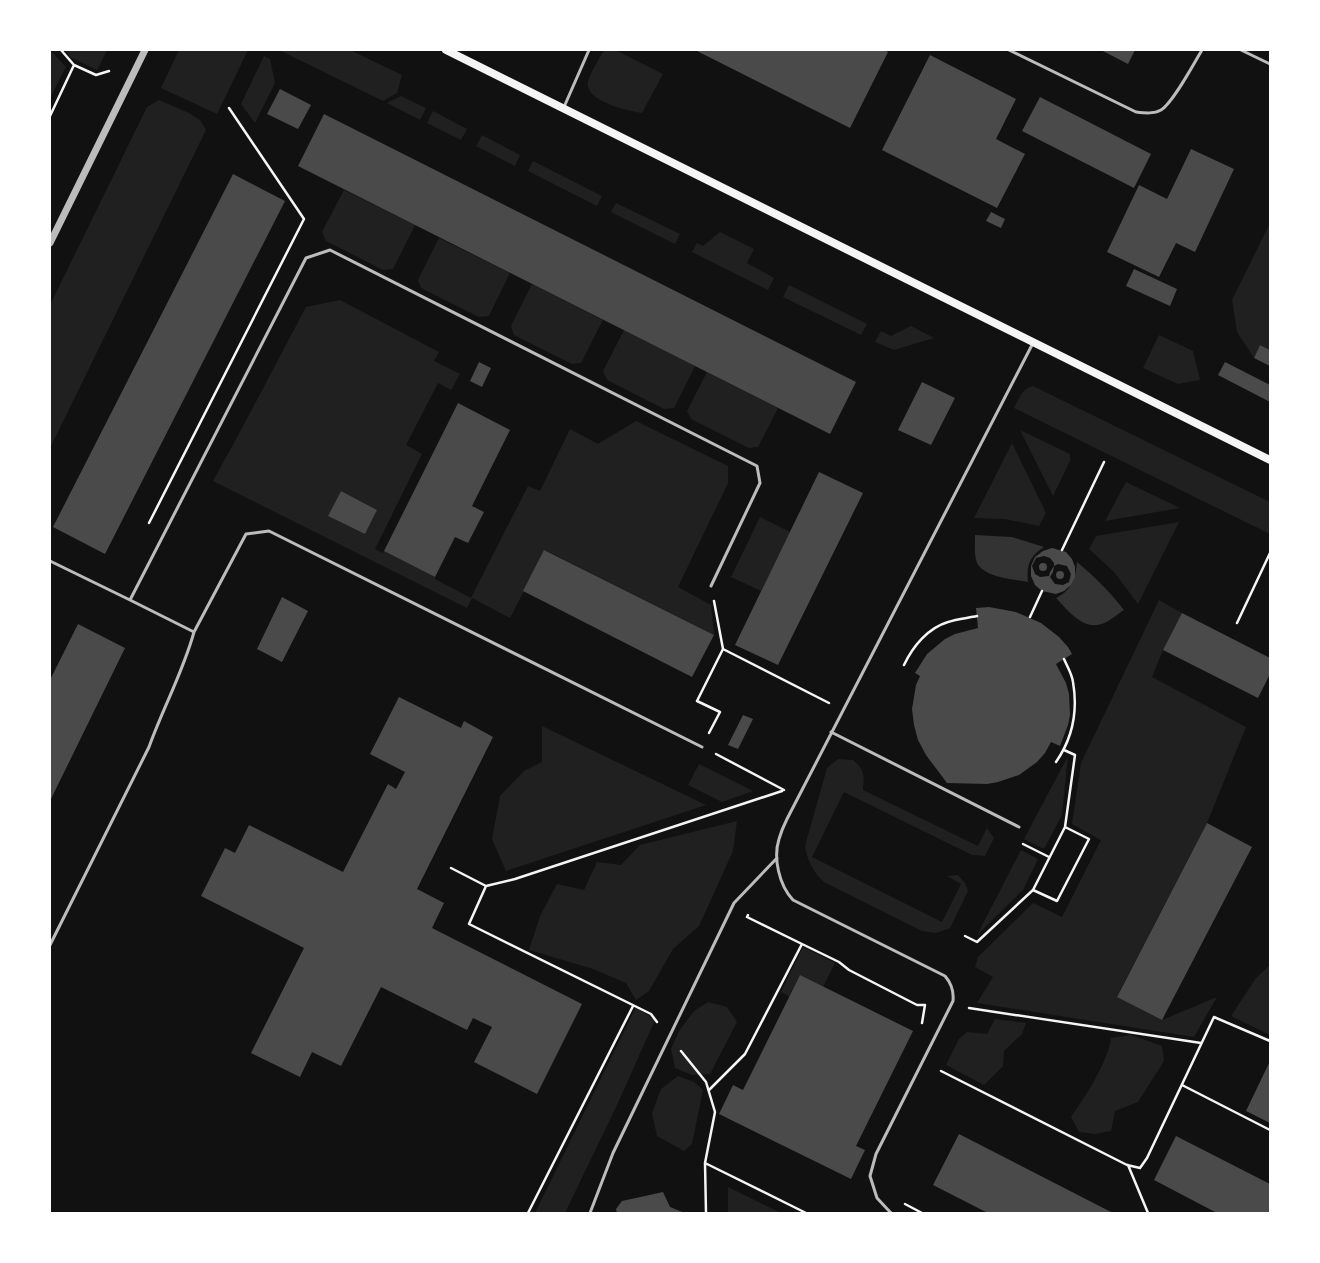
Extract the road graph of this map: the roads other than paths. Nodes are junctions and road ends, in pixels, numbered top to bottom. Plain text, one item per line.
1 (145, 50) edge
2 (446, 50) edge
3 (590, 50) edge
4 (1009, 50) edge
5 (1202, 50) edge
6 (1241, 50) edge
7 (1270, 64) edge
8 (563, 108) junction
9 (50, 243) edge
10 (1033, 343) junction
11 (1270, 460) edge
12 (50, 561) edge
13 (711, 586) road end
14 (130, 600) junction
15 (194, 632) junction
16 (832, 732) junction
17 (702, 747) road end
18 (1019, 827) dead end
19 (777, 858) junction
20 (50, 945) edge
21 (590, 1213) edge
22 (892, 1213) edge

1 - 9 street
2 - 8 main road
3 - 8 lane
4 - 5 lane
6 - 7 lane
8 - 10 main road
10 - 11 main road
10 - 16 lane
12 - 14 lane
13 - 14 lane
14 - 15 lane
15 - 17 lane
15 - 20 lane
16 - 18 lane
16 - 19 lane
19 - 21 lane
19 - 22 lane

